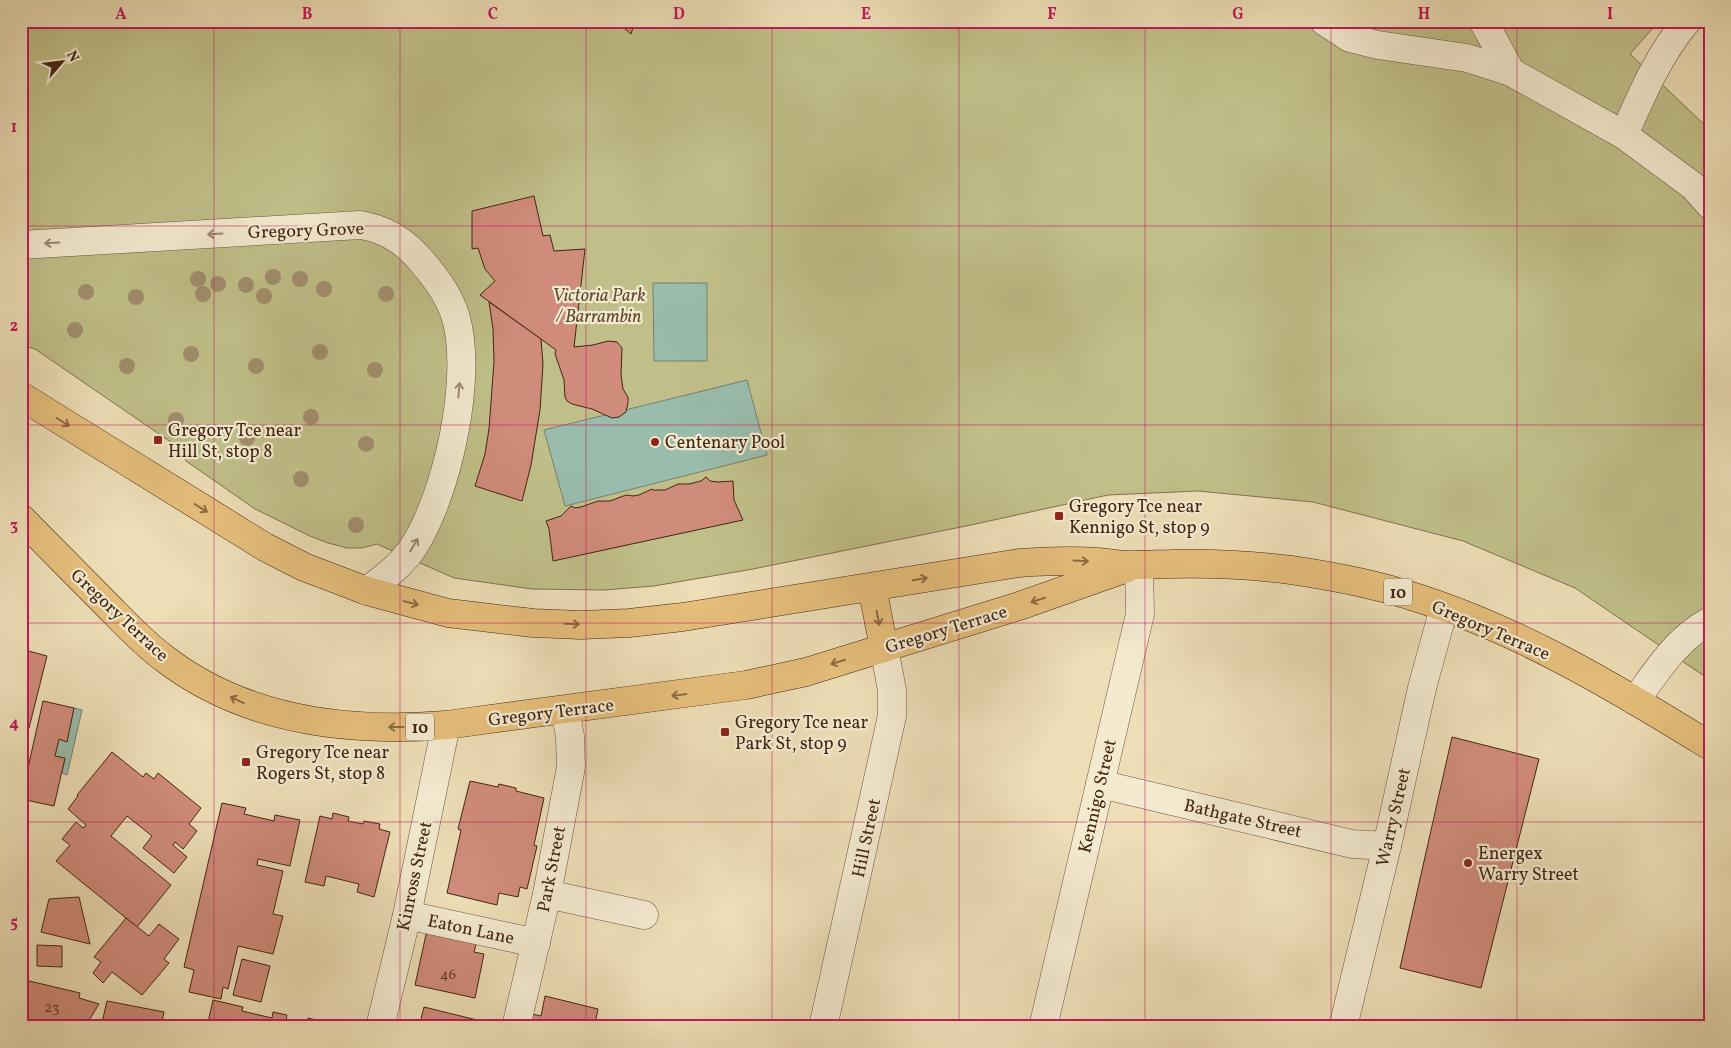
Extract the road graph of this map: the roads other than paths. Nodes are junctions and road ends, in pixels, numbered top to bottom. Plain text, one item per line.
1 (1324, 21) edge
2 (1483, 21) edge
3 (1687, 21) edge
4 (1511, 72) junction
5 (1624, 135) junction
6 (1710, 205) edge
7 (21, 245) edge
8 (21, 396) edge
9 (21, 518) edge
10 (1136, 565) junction
11 (872, 587) junction
12 (367, 591) junction
13 (1444, 608) junction
14 (1710, 621) edge
15 (884, 648) junction
16 (1635, 701) junction
17 (565, 710) junction
18 (446, 725) junction
19 (1710, 746) edge
20 (1100, 784) junction
21 (1388, 846) junction
22 (547, 894) junction
23 (407, 915) junction
24 (644, 915) dead end
25 (536, 943) junction
26 (380, 1027) edge
27 (516, 1027) edge
28 (824, 1027) edge
29 (1043, 1027) edge
30 (1343, 1027) edge

1 - 4 street
2 - 4 street
3 - 5 street
4 - 5 street
5 - 6 street
12 -> 7 street, Gregory Grove
8 -> 12 main road, Gregory Terrace / 10
18 -> 9 main road, Gregory Terrace / 10
11 -> 10 main road, Gregory Terrace / 10
10 - 13 main road, Gregory Terrace / 10
10 -> 15 main road, Gregory Terrace / 10
10 - 20 street, Kennigo Street
12 -> 11 main road, Gregory Terrace / 10
11 -> 15 main road
13 - 16 main road, Gregory Terrace / 10
13 - 21 street, Warry Street
14 - 16 street
15 -> 17 main road, Gregory Terrace / 10
15 - 28 street, Hill Street
16 - 19 main road, Gregory Terrace / 10
17 - 18 main road, Gregory Terrace / 10
17 - 22 street, Park Street
18 - 23 street, Kinross Street
20 - 21 street, Bathgate Street
20 - 29 street, Kennigo Street
21 - 30 street, Warry Street
22 - 24 street
22 - 25 street, Park Street
23 - 25 street, Eaton Lane
23 - 26 street, Kinross Street
25 - 27 street, Park Street

